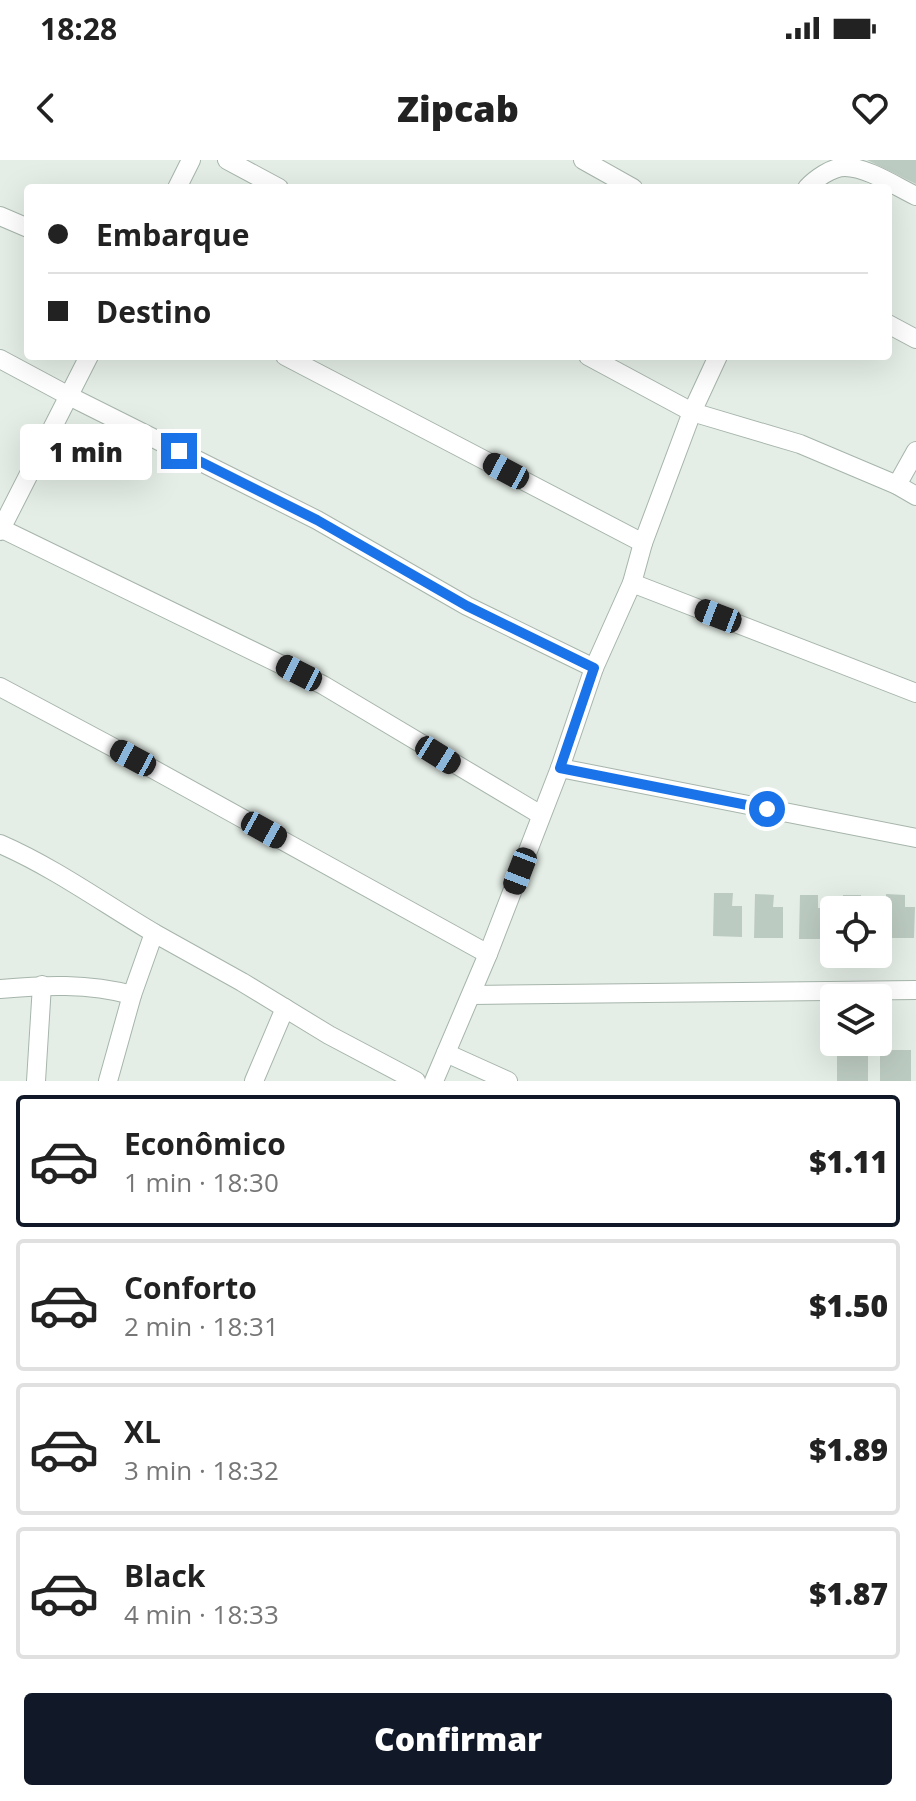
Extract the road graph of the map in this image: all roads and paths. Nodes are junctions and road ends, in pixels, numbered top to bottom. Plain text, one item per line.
1 (191, 160) edge
2 (227, 160) edge
3 (583, 160) edge
4 (179, 184) edge
5 (272, 184) edge
6 (626, 184) edge
7 (812, 184) edge
8 (890, 184) edge
9 (892, 185) edge
10 (916, 196) edge
11 (0, 216) edge
12 (24, 226) edge
13 (892, 326) edge
14 (916, 339) edge
15 (0, 359) edge
16 (87, 360) edge
17 (293, 360) edge
18 (595, 360) edge
19 (716, 360) edge
20 (69, 396) junction
21 (692, 412) junction
22 (916, 451) edge
23 (897, 485) junction
24 (916, 496) edge
25 (0, 529) edge
26 (643, 543) junction
27 (632, 583) junction
28 (594, 668) junction
29 (0, 687) edge
30 (916, 693) edge
31 (560, 768) junction
32 (541, 815) junction
33 (916, 838) edge
34 (0, 844) edge
35 (154, 933) junction
36 (488, 954) junction
37 (42, 985) junction
38 (0, 989) edge
39 (916, 990) edge
40 (132, 995) junction
41 (472, 995) junction
42 (285, 1008) junction
43 (446, 1053) junction
44 (36, 1081) edge
45 (108, 1081) edge
46 (254, 1081) edge
47 (416, 1081) edge
48 (434, 1081) edge
49 (508, 1081) edge

1 - 4 street
2 - 5 street
3 - 6 street
7 - 8 street
9 - 10 street
11 - 12 street
13 - 14 street
15 - 20 street
16 - 20 street
17 - 26 street
18 - 21 street
19 - 21 street
20 - 25 street
20 - 28 street
21 - 23 street
21 - 26 street
22 - 23 street
23 - 24 street
25 - 32 street
26 - 27 street
27 - 28 street
27 - 30 street
28 - 31 street
29 - 36 street
31 - 32 street
31 - 33 street
32 - 36 street
34 - 35 street
35 - 40 street
35 - 42 street
36 - 41 street
37 - 38 street
37 - 40 street
37 - 44 street
39 - 41 street
40 - 45 street
41 - 43 street
42 - 46 street
42 - 47 street
43 - 48 street
43 - 49 street

